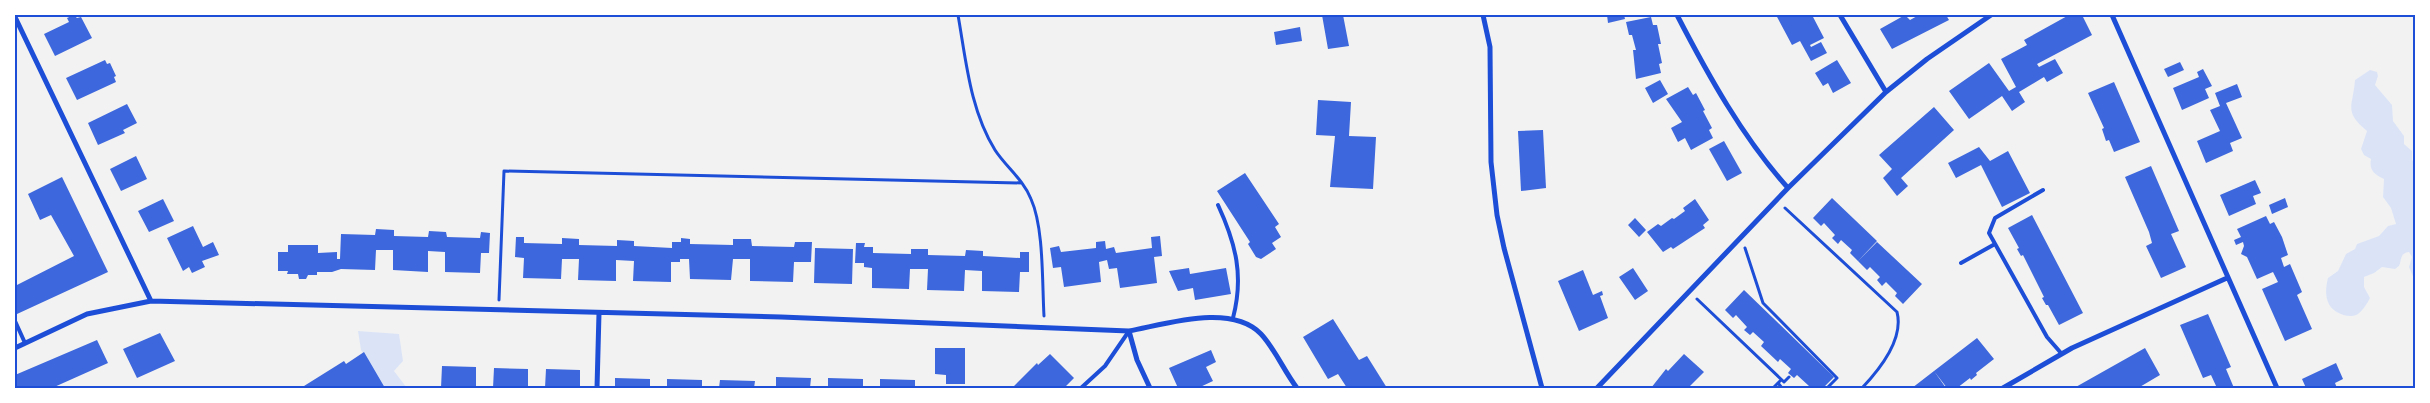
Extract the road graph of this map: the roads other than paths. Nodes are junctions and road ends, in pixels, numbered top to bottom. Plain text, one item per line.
1 (1483, 15) edge
2 (1676, 15) edge
3 (1840, 15) edge
4 (1991, 15) edge
5 (2112, 15) edge
6 (15, 17) edge
7 (17, 28) edge
8 (1886, 92) junction
9 (1788, 188) junction
10 (2043, 190) dead end
11 (1218, 206) dead end
12 (1995, 244) junction
13 (1961, 263) dead end
14 (2227, 278) junction
15 (151, 301) junction
16 (599, 313) junction
17 (1233, 318) junction
18 (15, 321) edge
19 (1129, 331) junction
20 (25, 343) junction
21 (15, 348) edge
22 (2061, 353) junction
23 (597, 388) edge
24 (1081, 388) edge
25 (1150, 388) edge
26 (1296, 388) edge
27 (1542, 388) edge
28 (1597, 388) edge
29 (2003, 388) edge
30 (2277, 388) edge

1 - 27 street
2 - 9 street
3 - 8 street
4 - 8 street
5 - 14 street
6 - 7 street
7 - 15 street
8 - 9 street
9 - 28 street
10 - 12 lane
11 - 17 lane
12 - 13 lane
12 - 22 lane
14 - 22 street
14 - 30 street
15 - 16 street
15 - 20 street
16 - 19 street
16 - 23 street
17 - 19 street
17 - 26 street
18 - 20 lane
19 - 24 lane
19 - 25 street
20 - 21 street
22 - 29 street

